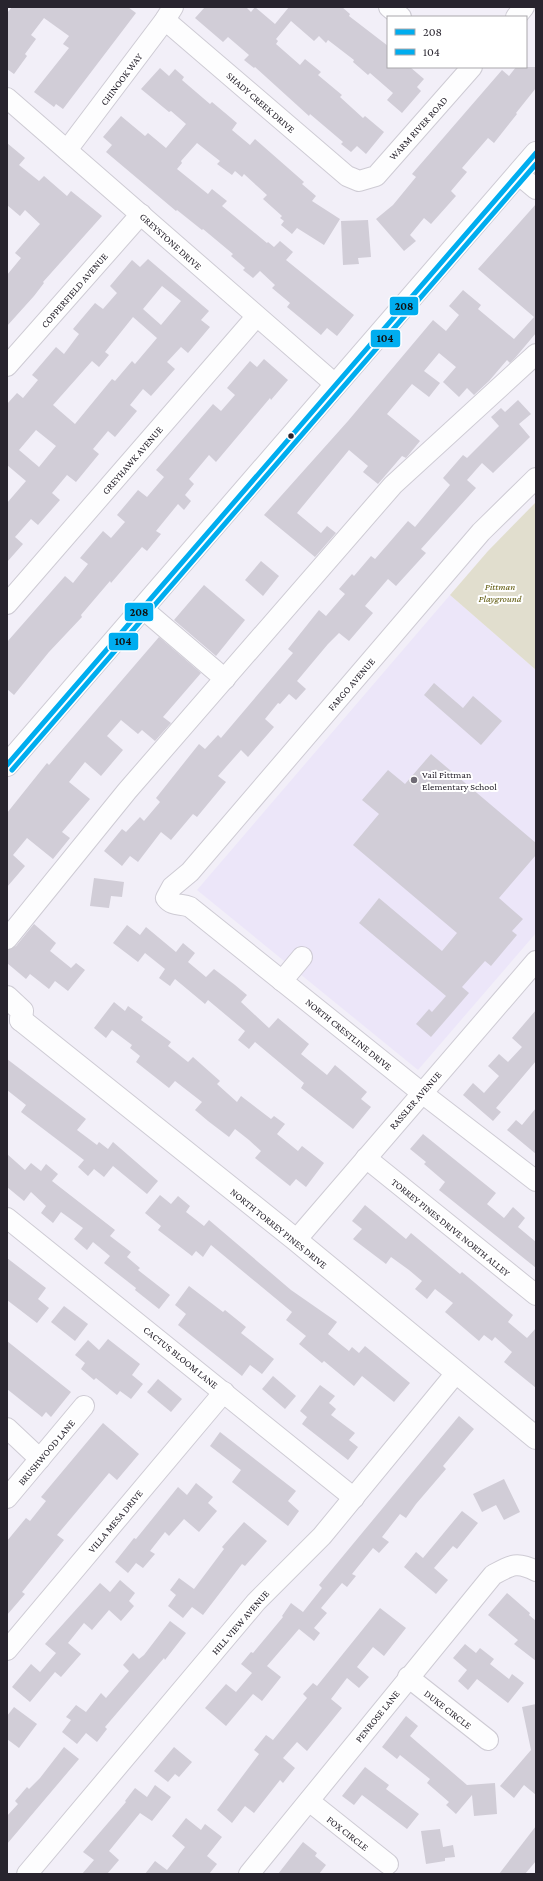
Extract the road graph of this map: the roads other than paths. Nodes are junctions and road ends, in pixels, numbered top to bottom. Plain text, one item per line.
1 (389, 7) edge
2 (524, 7) edge
3 (169, 14) edge
4 (400, 16) edge
5 (517, 16) edge
6 (466, 69) edge
7 (7, 98) edge
8 (67, 150) junction
9 (536, 153) edge
10 (518, 174) junction
11 (359, 181) joint
12 (536, 188) edge
13 (141, 214) junction
14 (256, 317) junction
15 (536, 354) edge
16 (7, 366) edge
17 (335, 384) junction
18 (536, 478) edge
19 (7, 604) edge
20 (142, 608) junction
21 (225, 679) junction
22 (7, 765) edge
23 (168, 892) joint
24 (7, 939) edge
25 (302, 957) dead end
26 (536, 961) edge
27 (282, 981) junction
28 (7, 997) edge
29 (14, 1019) edge
30 (422, 1093) junction
31 (366, 1158) junction
32 (536, 1181) edge
33 (7, 1218) edge
34 (296, 1240) junction
35 (536, 1295) edge
36 (456, 1373) junction
37 (224, 1392) junction
38 (84, 1406) dead end
39 (7, 1428) edge
40 (536, 1438) edge
41 (40, 1459) junction
42 (7, 1498) edge
43 (354, 1498) junction
44 (536, 1571) edge
45 (7, 1650) edge
46 (408, 1677) junction
47 (488, 1740) dead end
48 (308, 1801) junction
49 (388, 1864) dead end
50 (27, 1874) edge
51 (249, 1874) edge

1 - 4 street
2 - 5 street
3 - 8 street, CHINOOK WAY
3 - 11 street, SHADY CREEK DRIVE
6 - 11 street, WARM RIVER ROAD
7 - 8 street, GREYSTONE DRIVE
8 - 13 street, GREYSTONE DRIVE
9 - 10 main road
10 - 12 street
10 - 17 main road
13 - 14 street, GREYSTONE DRIVE
13 - 16 street, COPPERFIELD AVENUE
14 - 17 street, GREYSTONE DRIVE
14 - 19 street, GREYHAWK AVENUE
15 - 21 street
17 - 20 main road
18 - 23 street, FARGO AVENUE
20 - 21 street
20 - 22 main road
21 - 24 street
23 - 27 street, NORTH CRESTLINE DRIVE
25 - 27 street
26 - 30 street, RASSLER AVENUE
27 - 30 street, NORTH CRESTLINE DRIVE
28 - 29 main road, NORTH TORREY PINES DRIVE
29 - 34 main road, NORTH TORREY PINES DRIVE
30 - 31 street, RASSLER AVENUE
30 - 32 street, NORTH CRESTLINE DRIVE
31 - 34 street, RASSLER AVENUE
31 - 35 street, TORREY PINES DRIVE NORTH ALLEY
33 - 37 street, CACTUS BLOOM LANE
34 - 36 main road, NORTH TORREY PINES DRIVE
36 - 40 main road, NORTH TORREY PINES DRIVE
36 - 43 street, HILL VIEW AVENUE
37 - 43 street, CACTUS BLOOM LANE
37 - 45 street, VILLA MESA DRIVE
38 - 41 street, BRUSHWOOD LANE
39 - 41 street
41 - 42 street, BRUSHWOOD LANE
43 - 50 street, HILL VIEW AVENUE
44 - 46 street, PENROSE LANE
46 - 47 street, DUKE CIRCLE
46 - 48 street, PENROSE LANE
48 - 49 street, FOX CIRCLE
48 - 51 street, PENROSE LANE

